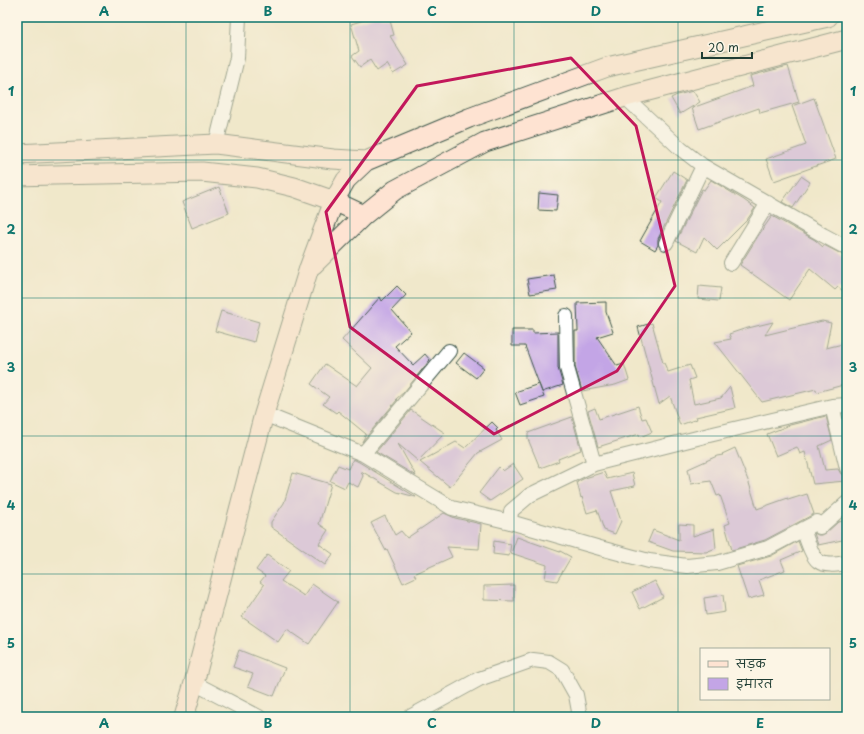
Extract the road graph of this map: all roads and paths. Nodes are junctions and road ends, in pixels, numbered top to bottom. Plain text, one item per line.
1 (238, 17) edge
2 (828, 17) edge
3 (847, 39) edge
4 (625, 97) junction
5 (216, 144) junction
6 (17, 154) edge
7 (366, 161) junction
8 (703, 166) junction
9 (17, 176) edge
10 (334, 201) junction
11 (768, 203) junction
12 (364, 215) junction
13 (666, 242) dead end
14 (847, 248) edge
15 (731, 263) dead end
16 (309, 268) junction
17 (566, 316) dead end
18 (449, 351) dead end
19 (847, 405) edge
20 (832, 406) junction
21 (264, 414) junction
22 (363, 454) junction
23 (594, 464) junction
24 (847, 468) edge
25 (847, 503) edge
26 (510, 522) junction
27 (804, 529) junction
28 (847, 563) edge
29 (194, 683) junction
30 (184, 717) edge
31 (259, 717) edge
32 (410, 717) edge
33 (580, 717) edge

1 - 5 street
2 - 7 main road
3 - 4 main road
4 - 8 street
4 - 12 main road
5 - 6 main road
5 - 7 main road
7 - 10 main road
8 - 11 street
8 - 13 street
9 - 10 main road
10 - 12 main road
10 - 16 main road
11 - 14 street
11 - 15 street
12 - 16 main road
16 - 21 main road
17 - 23 street
18 - 22 street
19 - 20 street
20 - 23 street
20 - 24 street
21 - 22 street
21 - 29 main road
22 - 26 street
23 - 26 street
25 - 27 street
26 - 27 street
27 - 28 street
29 - 30 main road
29 - 31 street
32 - 33 street

